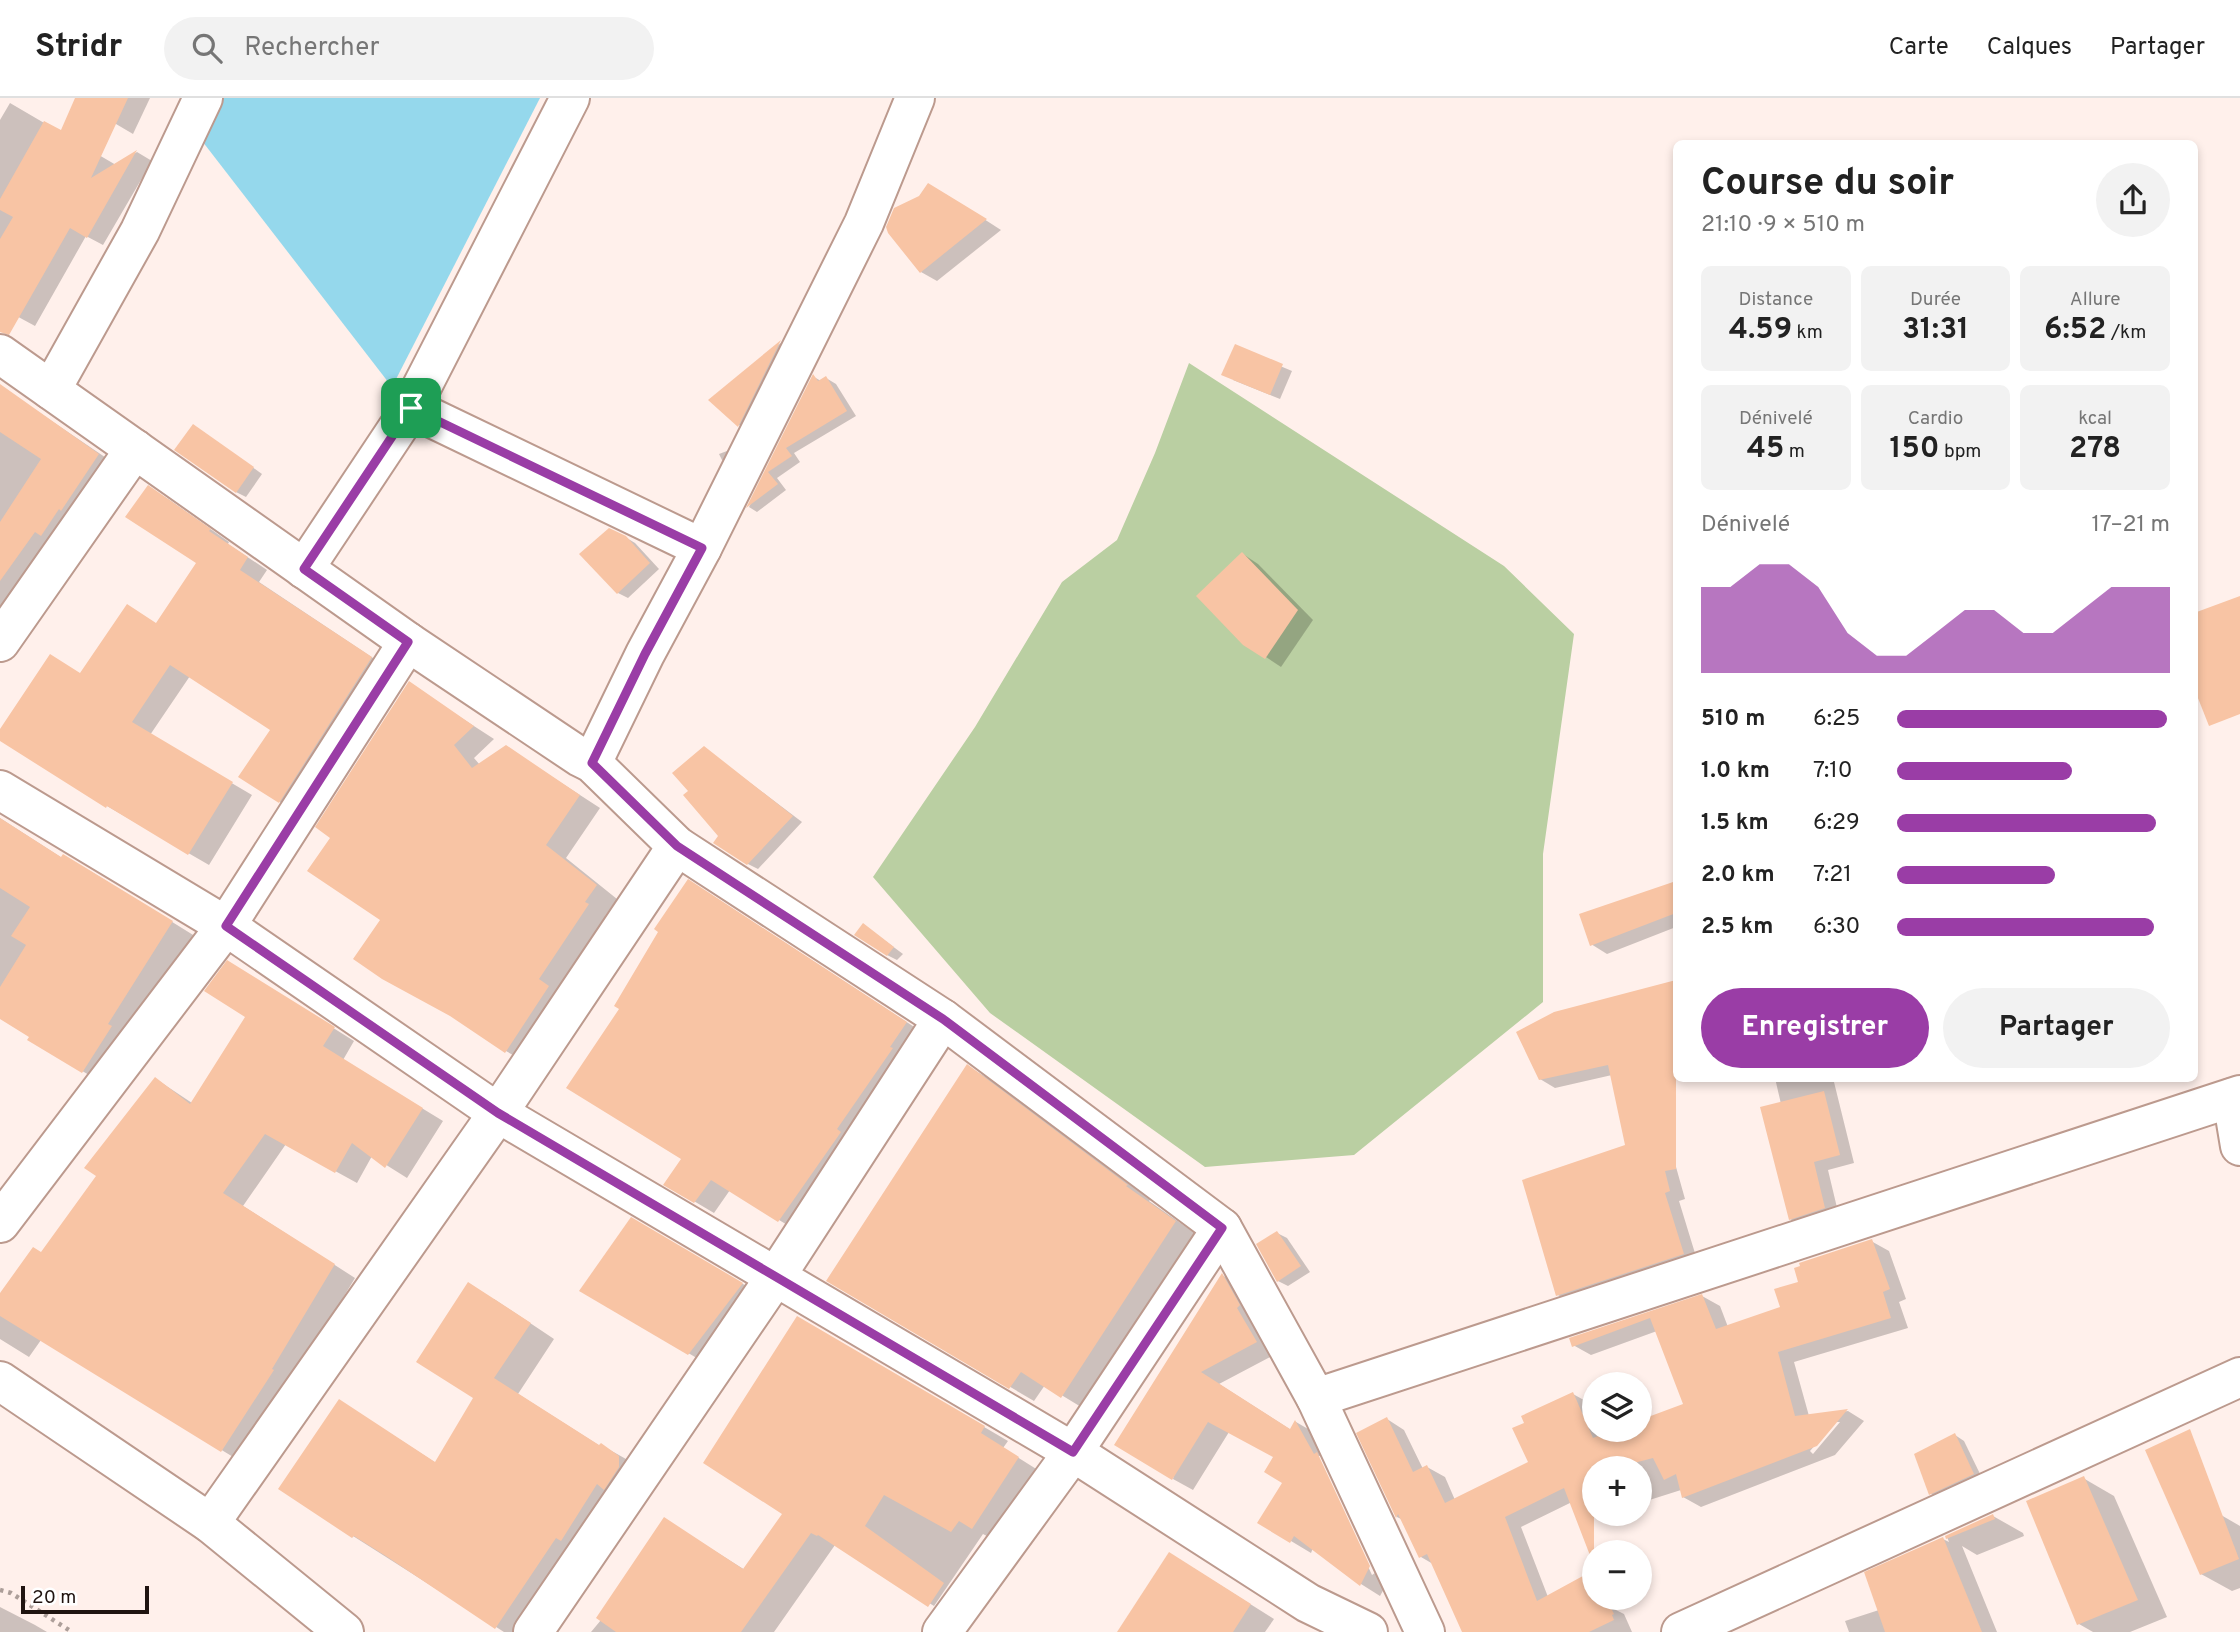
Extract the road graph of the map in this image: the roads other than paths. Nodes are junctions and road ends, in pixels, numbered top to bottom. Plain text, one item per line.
1 (203, 98) edge
2 (570, 98) edge
3 (915, 98) edge
4 (0, 354) edge
5 (51, 390) junction
6 (411, 408) junction
7 (135, 449) junction
8 (702, 548) junction
9 (304, 569) junction
10 (0, 642) edge
11 (408, 642) junction
12 (592, 763) junction
13 (0, 790) edge
14 (677, 846) junction
15 (226, 926) junction
16 (943, 1019) junction
17 (2236, 1097) edge
18 (498, 1113) junction
19 (2240, 1146) edge
20 (0, 1223) edge
21 (1222, 1228) junction
22 (776, 1276) junction
23 (2240, 1377) edge
24 (0, 1381) edge
25 (1316, 1398) junction
26 (1073, 1452) junction
27 (211, 1522) junction
28 (1299, 1618) edge
29 (344, 1632) edge
30 (533, 1632) edge
31 (942, 1632) edge
32 (1368, 1632) edge
33 (1424, 1632) edge
34 (1681, 1632) edge

1 - 5 street
2 - 6 street
3 - 8 street
4 - 5 street
5 - 7 street
6 - 8 street
6 - 9 street
7 - 9 street
7 - 10 street
8 - 12 street
9 - 11 street
11 - 12 street
11 - 15 street
12 - 14 street
13 - 15 street
14 - 16 street
14 - 18 street
15 - 18 street
15 - 20 street
16 - 21 street
16 - 22 street
17 - 19 street
17 - 25 street
18 - 22 street
18 - 27 street
21 - 25 street
21 - 26 street
22 - 26 street
22 - 30 street
23 - 34 street
24 - 27 street
25 - 33 street
26 - 28 street
26 - 31 street
27 - 29 street
28 - 32 street

